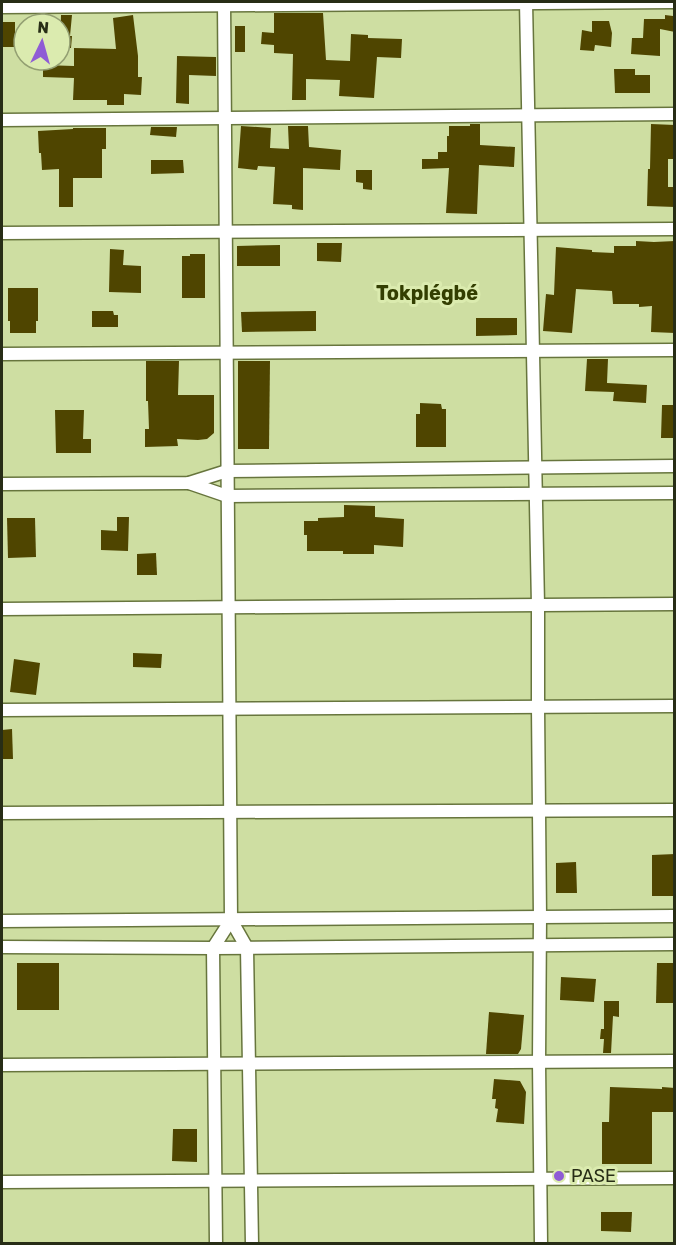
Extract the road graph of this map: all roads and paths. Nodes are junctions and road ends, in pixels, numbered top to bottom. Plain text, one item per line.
1 (526, 2) edge
2 (675, 2) edge
3 (224, 4) edge
4 (2, 7) edge
5 (675, 114) edge
6 (528, 116) junction
7 (224, 119) junction
8 (2, 120) edge
9 (675, 229) edge
10 (530, 230) junction
11 (225, 232) junction
12 (2, 233) edge
13 (675, 350) edge
14 (533, 351) junction
15 (226, 352) junction
16 (2, 354) edge
17 (675, 466) edge
18 (535, 468) junction
19 (227, 471) junction
20 (189, 483) junction
21 (2, 484) edge
22 (675, 493) edge
23 (536, 494) junction
24 (227, 496) junction
25 (675, 604) edge
26 (538, 605) junction
27 (228, 607) junction
28 (2, 609) edge
29 (675, 706) edge
30 (538, 707) junction
31 (229, 709) junction
32 (2, 710) edge
33 (675, 810) edge
34 (539, 811) junction
35 (230, 812) junction
36 (2, 813) edge
37 (675, 916) edge
38 (540, 917) junction
39 (231, 920) junction
40 (2, 921) edge
41 (675, 944) edge
42 (540, 945) junction
43 (2, 947) edge
44 (213, 948) junction
45 (247, 948) junction
46 (675, 1061) edge
47 (539, 1062) junction
48 (214, 1064) junction
49 (249, 1064) junction
50 (2, 1065) edge
51 (675, 1178) edge
52 (540, 1179) junction
53 (215, 1181) junction
54 (251, 1181) junction
55 (2, 1182) edge
56 (216, 1244) edge
57 (252, 1244) edge
58 (541, 1244) edge

1 - 2 street
1 - 3 street
1 - 6 street
3 - 4 street
3 - 7 street
5 - 6 street
6 - 7 street
6 - 10 street
7 - 8 street
7 - 11 street
9 - 10 street
10 - 11 street
10 - 14 street
11 - 12 street
11 - 15 street
13 - 14 street
14 - 15 street
14 - 18 street
15 - 16 street
15 - 19 street
17 - 18 street
18 - 19 street
18 - 23 street
19 - 20 street
19 - 24 street
20 - 21 street
20 - 24 street
22 - 23 street
23 - 24 street
23 - 26 street
24 - 27 street
25 - 26 street
26 - 27 street
26 - 30 street
27 - 28 street
27 - 31 street
29 - 30 street
30 - 31 street
30 - 34 street
31 - 32 street
31 - 35 street
33 - 34 street
34 - 35 street
34 - 38 street
35 - 36 street
35 - 39 street
37 - 38 street
38 - 39 street
38 - 42 street
39 - 40 street
39 - 44 street
39 - 45 street
41 - 42 street
42 - 45 street
42 - 47 street
43 - 44 street
44 - 45 street
44 - 48 street
45 - 49 street
46 - 47 street
47 - 49 street
47 - 52 street
48 - 49 street
48 - 50 street
48 - 53 street
49 - 54 street
51 - 52 street
52 - 54 street
52 - 58 street
53 - 54 street
53 - 55 street
53 - 56 street
54 - 57 street

